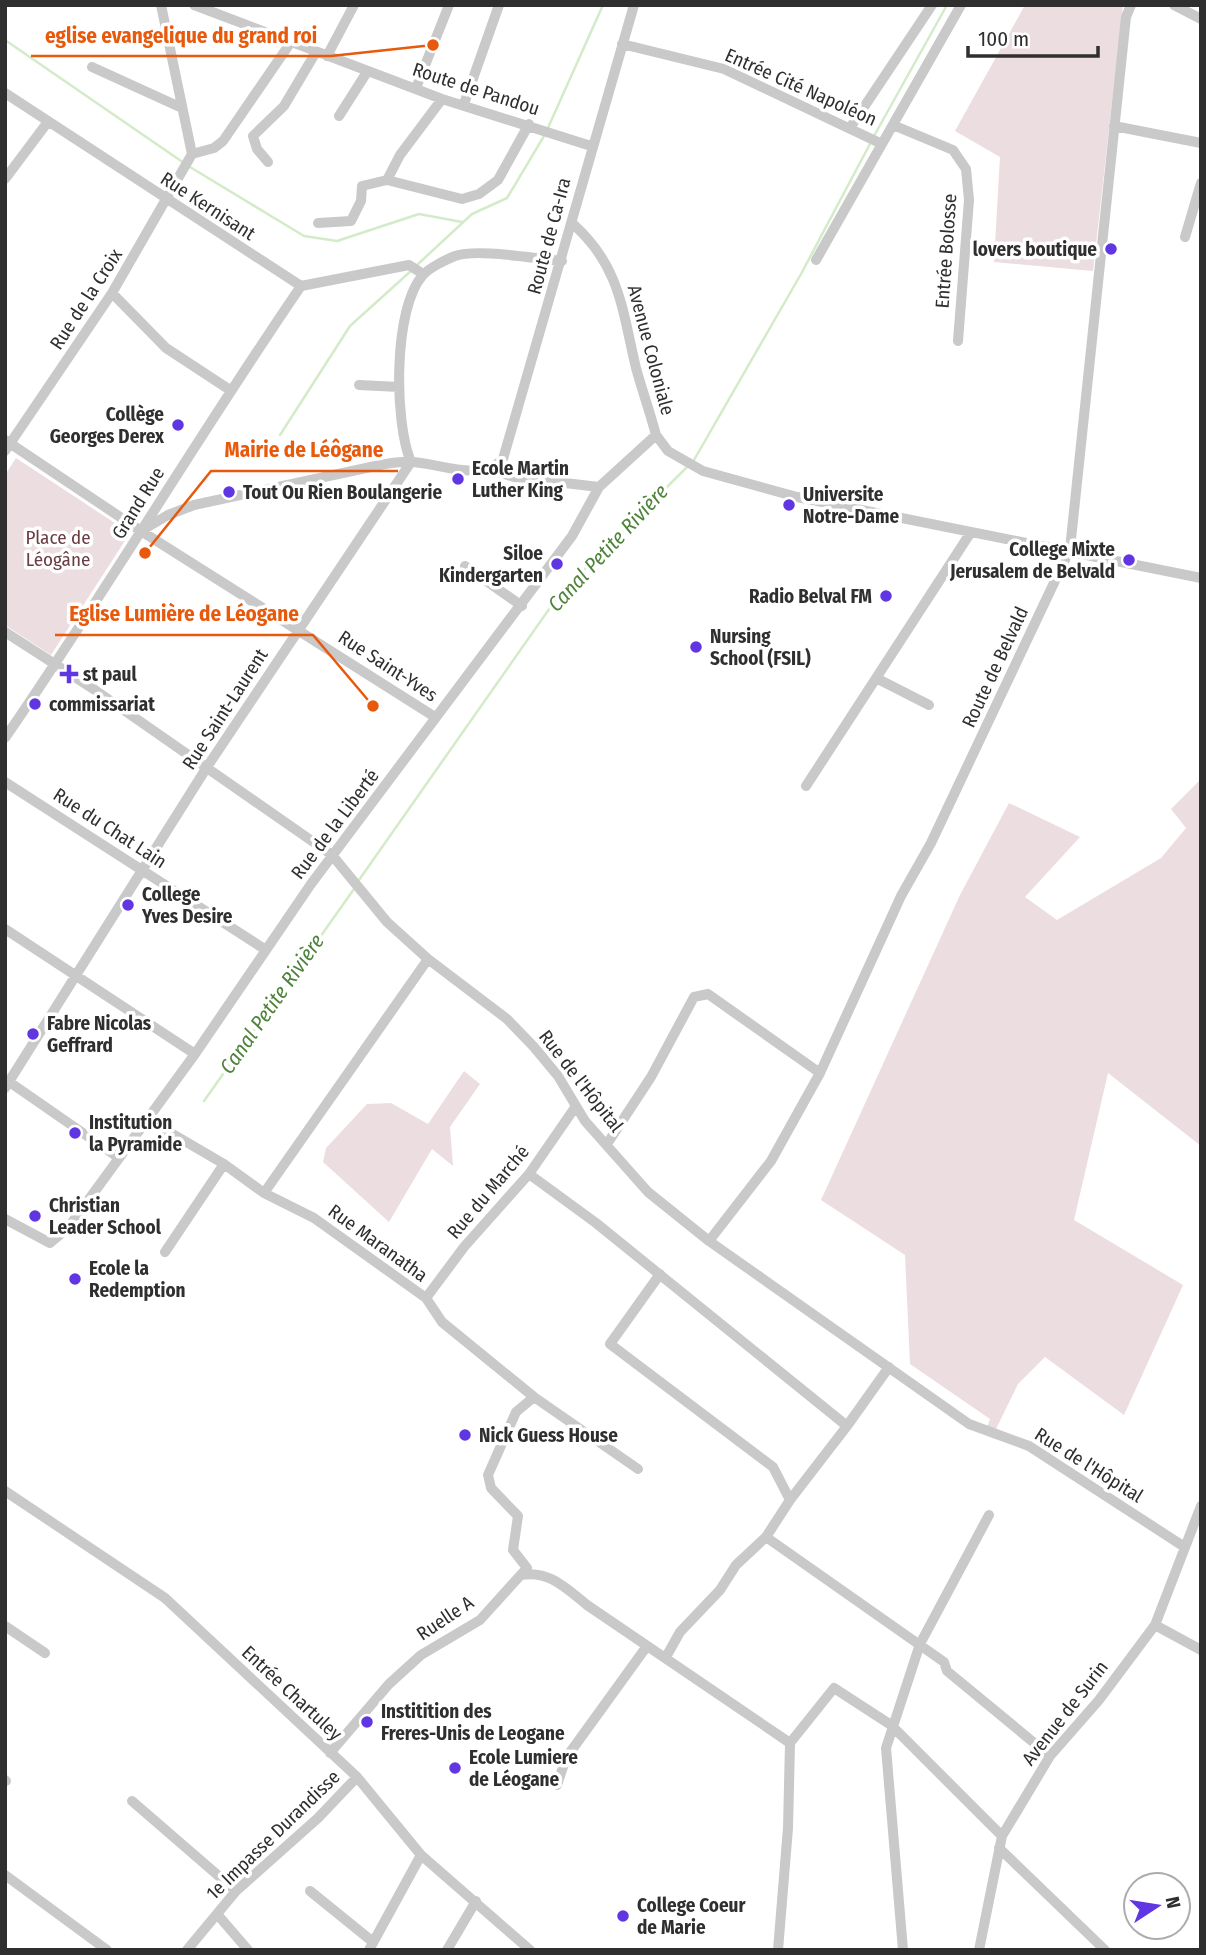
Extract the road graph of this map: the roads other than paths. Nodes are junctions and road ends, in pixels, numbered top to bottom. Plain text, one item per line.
1 (161, 5) edge
2 (194, 5) edge
3 (354, 5) edge
4 (449, 5) edge
5 (499, 5) edge
6 (634, 5) edge
7 (933, 5) edge
8 (961, 5) edge
9 (1131, 5) edge
10 (1174, 5) edge
11 (1201, 19) edge
12 (291, 43) junction
13 (622, 44) junction
14 (321, 54) junction
15 (92, 67) dead end
16 (367, 72) junction
17 (415, 88) junction
18 (5, 93) edge
19 (442, 99) junction
20 (464, 104) junction
21 (182, 108) junction
22 (339, 116) dead end
23 (47, 123) junction
24 (529, 124) junction
25 (893, 125) junction
26 (1114, 126) junction
27 (850, 128) junction
28 (1201, 143) edge
29 (883, 144) junction
30 (591, 145) junction
31 (187, 161) junction
32 (268, 162) dead end
33 (5, 179) edge
34 (387, 180) junction
35 (1201, 183) edge
36 (167, 201) junction
37 (318, 223) dead end
38 (573, 224) junction
39 (1185, 237) dead end
40 (816, 260) dead end
41 (562, 261) junction
42 (423, 274) junction
43 (301, 286) junction
44 (112, 293) junction
45 (958, 341) dead end
46 (359, 384) dead end
47 (399, 387) junction
48 (230, 390) junction
49 (656, 435) junction
50 (7, 444) edge
51 (411, 461) junction
52 (489, 469) junction
53 (598, 488) junction
54 (141, 531) junction
55 (971, 531) junction
56 (1070, 549) junction
57 (465, 566) dead end
58 (1201, 578) edge
59 (522, 606) junction
60 (299, 629) junction
61 (5, 632) edge
62 (57, 664) junction
63 (876, 678) junction
64 (929, 705) dead end
65 (435, 718) junction
66 (5, 738) edge
67 (207, 767) junction
68 (5, 782) edge
69 (806, 786) dead end
70 (332, 855) junction
71 (144, 871) junction
72 (5, 929) edge
73 (266, 950) junction
74 (428, 958) junction
75 (75, 974) junction
76 (195, 1054) junction
77 (820, 1073) junction
78 (6, 1083) edge
79 (576, 1106) junction
80 (147, 1119) junction
81 (607, 1144) junction
82 (119, 1158) junction
83 (224, 1164) junction
84 (529, 1174) junction
85 (264, 1193) junction
86 (5, 1219) edge
87 (709, 1241) junction
88 (165, 1252) dead end
89 (660, 1274) junction
90 (426, 1298) junction
91 (889, 1367) junction
92 (534, 1396) junction
93 (848, 1426) junction
94 (638, 1469) dead end
95 (5, 1491) edge
96 (790, 1500) junction
97 (1201, 1506) edge
98 (989, 1515) dead end
99 (766, 1537) junction
100 (1183, 1546) junction
101 (520, 1576) junction
102 (1155, 1625) junction
103 (5, 1626) edge
104 (920, 1644) junction
105 (647, 1646) junction
106 (1201, 1650) edge
107 (45, 1653) dead end
108 (666, 1657) junction
109 (891, 1725) junction
110 (790, 1743) junction
111 (330, 1753) junction
112 (1050, 1756) junction
113 (357, 1777) junction
114 (557, 1786) dead end
115 (132, 1801) dead end
116 (1002, 1836) junction
117 (999, 1849) junction
118 (421, 1855) junction
119 (5, 1875) edge
120 (236, 1891) junction
121 (310, 1891) dead end
122 (477, 1901) junction
123 (217, 1914) junction
124 (371, 1946) edge
125 (107, 1950) edge
126 (187, 1950) edge
127 (248, 1950) edge
128 (447, 1950) edge
129 (530, 1950) edge
130 (778, 1950) edge
131 (903, 1950) edge
132 (979, 1950) edge
133 (1105, 1950) edge

1 - 21 street
2 - 12 street, Route de Pandou
3 - 14 street
4 - 17 street
5 - 20 street
6 - 13 street, Route de Ca-Ira
7 - 27 street
8 - 25 street
9 - 26 street, Route de Belvald
10 - 11 street
12 - 14 street, Route de Pandou
12 - 31 street
13 - 27 street, Entrée Cité Napoléon
13 - 30 street, Route de Ca-Ira
14 - 16 street, Route de Pandou
14 - 32 street
15 - 21 street
16 - 17 street, Route de Pandou
16 - 22 street
17 - 19 street, Route de Pandou
18 - 23 street, Rue Kernisant
19 - 20 street, Route de Pandou
19 - 34 street
20 - 24 street, Route de Pandou
21 - 31 street
23 - 33 street
23 - 36 street, Rue Kernisant
24 - 30 street, Route de Pandou
24 - 34 street
25 - 29 street
25 - 45 street, Entrée Bolosse
26 - 28 street
26 - 56 street, Route de Belvald
27 - 29 street, Entrée Cité Napoléon
29 - 40 street
30 - 38 street, Route de Ca-Ira
31 - 36 street, Rue de la Croix
34 - 37 street
35 - 39 street
36 - 43 street, Rue Kernisant
36 - 44 street, Rue de la Croix
38 - 41 street, Route de Ca-Ira
38 - 49 street, Avenue Coloniale
41 - 42 street
41 - 52 street, Route de Ca-Ira
42 - 43 street
42 - 47 street
43 - 48 street, Grand Rue
44 - 48 street
44 - 50 street, Rue de la Croix
46 - 47 street
47 - 51 street
48 - 54 street, Grand Rue
49 - 53 street, Rue de la Liberté
49 - 55 street, Avenue Coloniale
50 - 54 street, Rue Saint-Yves
51 - 52 street
51 - 54 street
51 - 60 street, Rue Saint-Laurent
52 - 53 street
53 - 59 street, Rue de la Liberté
54 - 60 street, Rue Saint-Yves
54 - 62 street, Grand Rue
55 - 56 street, Avenue Coloniale
55 - 63 street
56 - 58 street, Avenue Coloniale
56 - 77 street, Route de Belvald
57 - 59 street
59 - 65 street, Rue de la Liberté
60 - 65 street, Rue Saint-Yves
60 - 67 street, Rue Saint-Laurent
61 - 62 street, Rue de l'Hôpital
62 - 66 street, Grand Rue
62 - 67 street, Rue de l'Hôpital
63 - 64 street
63 - 69 street
65 - 70 street, Rue de la Liberté
67 - 70 street, Rue de l'Hôpital
67 - 71 street, Rue Saint-Laurent
68 - 71 street, Rue du Chat Lain
70 - 73 street, Rue de la Liberté
70 - 74 street, Rue de l'Hôpital
71 - 73 street, Rue du Chat Lain
71 - 75 street, Rue Saint-Laurent
72 - 75 street
73 - 76 street, Rue de la Liberté
74 - 79 street, Rue de l'Hôpital
74 - 85 street
75 - 76 street
75 - 78 street, Rue Saint-Laurent
76 - 80 street, Rue de la Liberté
77 - 81 street
77 - 87 street, Route de Belvald
78 - 82 street
79 - 81 street, Rue de l'Hôpital
79 - 84 street, Rue du Marché
80 - 82 street, Rue de la Liberté
80 - 83 street, Rue Maranatha
81 - 87 street, Rue de l'Hôpital
82 - 86 street, Rue de la Liberté
83 - 85 street, Rue Maranatha
83 - 88 street
84 - 89 street
84 - 90 street, Rue du Marché
85 - 90 street, Rue Maranatha
87 - 91 street, Rue de l'Hôpital
89 - 93 street
89 - 96 street
90 - 92 street, Rue Maranatha
91 - 93 street
91 - 100 street, Rue de l'Hôpital
92 - 94 street, Rue Maranatha
92 - 101 street
93 - 96 street
95 - 111 street, Entrée Chartuley
96 - 99 street
97 - 100 street, Avenue de Surin
98 - 104 street
99 - 104 street
99 - 108 street
100 - 102 street, Avenue de Surin
101 - 105 street
101 - 111 street, Ruelle A
102 - 106 street
102 - 112 street, Avenue de Surin
103 - 107 street
104 - 109 street
104 - 112 street
105 - 108 street
105 - 114 street
108 - 110 street
109 - 110 street
109 - 116 street
109 - 131 street
110 - 130 street
111 - 113 street, Entrée Chartuley
112 - 116 street, Avenue de Surin
113 - 118 street, Entrée Chartuley
113 - 120 street, 1e Impasse Durandisse
115 - 120 street
116 - 117 street, Avenue de Surin
117 - 132 street, Avenue de Surin
117 - 133 street
118 - 122 street, Entrée Chartuley
118 - 124 street
119 - 125 street
120 - 123 street, 1e Impasse Durandisse
121 - 124 street
122 - 128 street
122 - 129 street, Entrée Chartuley
123 - 126 street, 1e Impasse Durandisse
123 - 127 street

